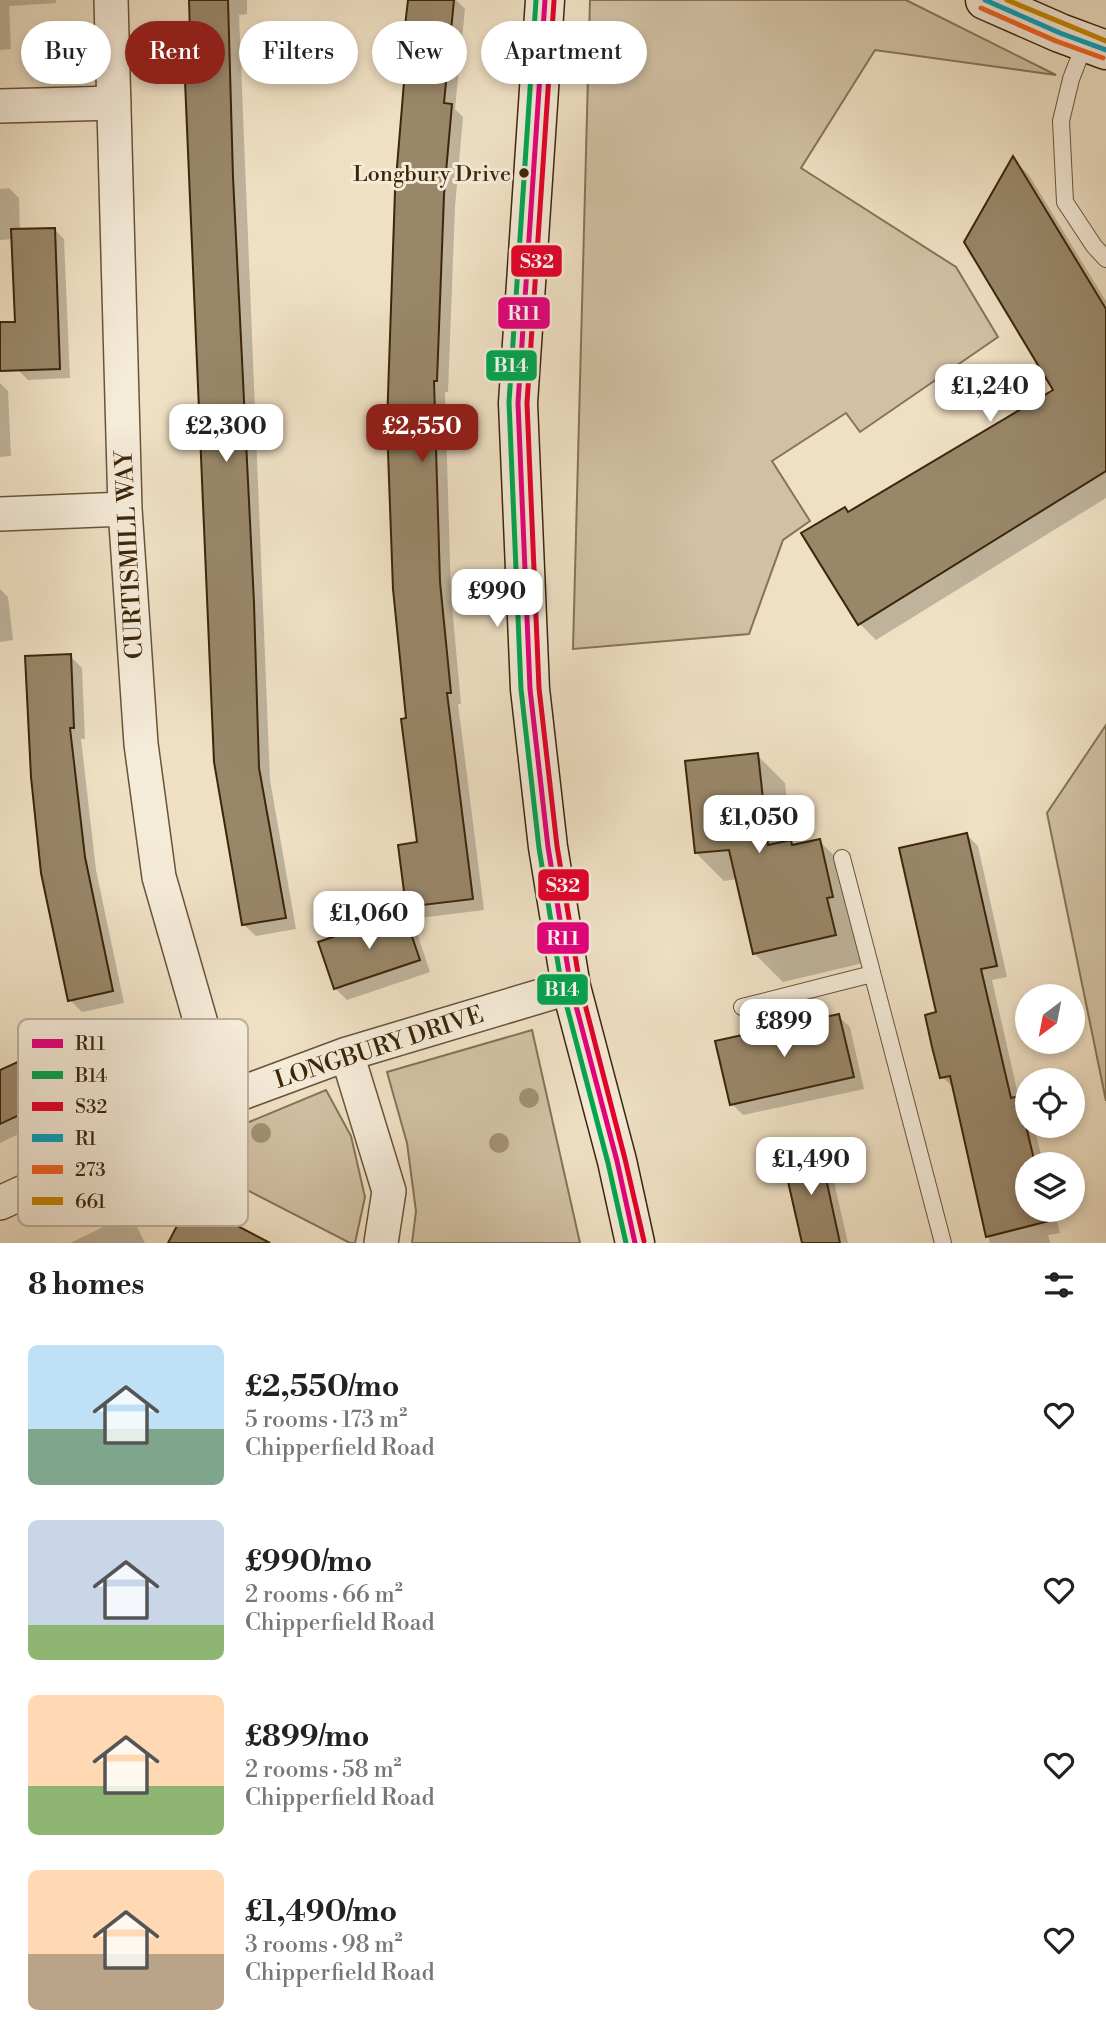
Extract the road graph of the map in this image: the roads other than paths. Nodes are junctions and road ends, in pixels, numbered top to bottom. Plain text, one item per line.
1 (111, 0) edge
2 (545, 0) edge
3 (985, 0) edge
4 (1095, 46) edge
5 (114, 103) junction
6 (0, 106) edge
7 (1106, 259) edge
8 (125, 509) junction
9 (0, 514) edge
10 (842, 858) dead end
11 (872, 974) junction
12 (571, 987) junction
13 (742, 1007) dead end
14 (200, 1019) edge
15 (347, 1054) junction
16 (248, 1091) edge
17 (18, 1195) edge
18 (0, 1203) edge
19 (381, 1243) edge
20 (635, 1243) edge
21 (943, 1243) edge

1 - 5 street, CURTISMILL WAY
2 - 12 street
3 - 4 street
4 - 7 lane
5 - 6 street
5 - 8 street, CURTISMILL WAY
8 - 9 street
8 - 14 street, CURTISMILL WAY
10 - 11 lane
11 - 13 lane
11 - 21 lane
12 - 15 street, LONGBURY DRIVE
12 - 20 street
15 - 16 street, LONGBURY DRIVE
15 - 19 street
17 - 18 street, LONGBURY DRIVE

